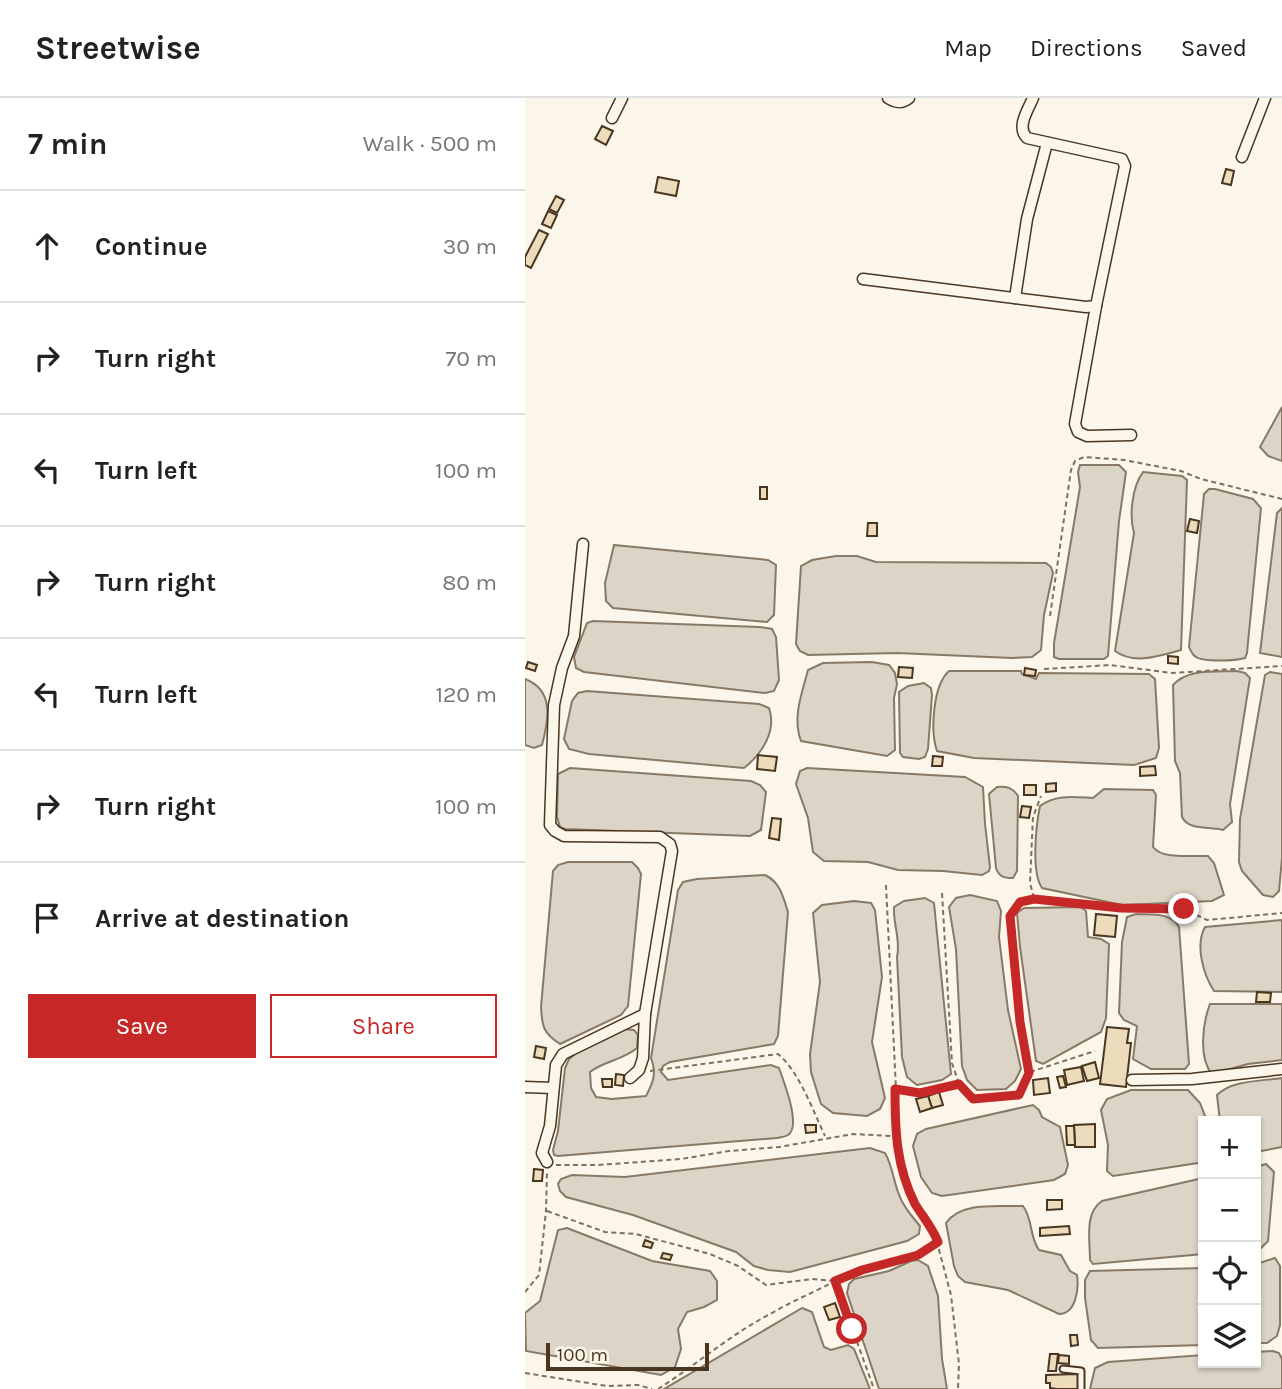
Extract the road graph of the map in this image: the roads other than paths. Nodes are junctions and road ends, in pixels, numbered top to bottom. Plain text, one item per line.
1 (622, 98) edge
2 (888, 98) edge
3 (909, 98) edge
4 (1033, 98) edge
5 (1265, 98) edge
6 (612, 118) dead end
7 (1047, 142) junction
8 (1242, 158) dead end
9 (863, 279) dead end
10 (1015, 298) junction
11 (1096, 306) junction
12 (1131, 435) dead end
13 (583, 544) dead end
14 (645, 1014) junction
15 (1282, 1069) edge
16 (630, 1078) dead end
17 (1132, 1080) dead end
18 (525, 1087) edge
19 (553, 1088) junction
20 (547, 1162) road end
21 (1063, 1369) dead end
22 (1081, 1389) edge

1 - 6 street
2 - 3 street
4 - 7 street
5 - 8 street
7 - 10 street
7 - 11 street
9 - 10 street
10 - 11 street
11 - 12 street
13 - 14 street
14 - 16 street
14 - 19 street
15 - 17 street
18 - 19 street
19 - 20 street
21 - 22 lane

